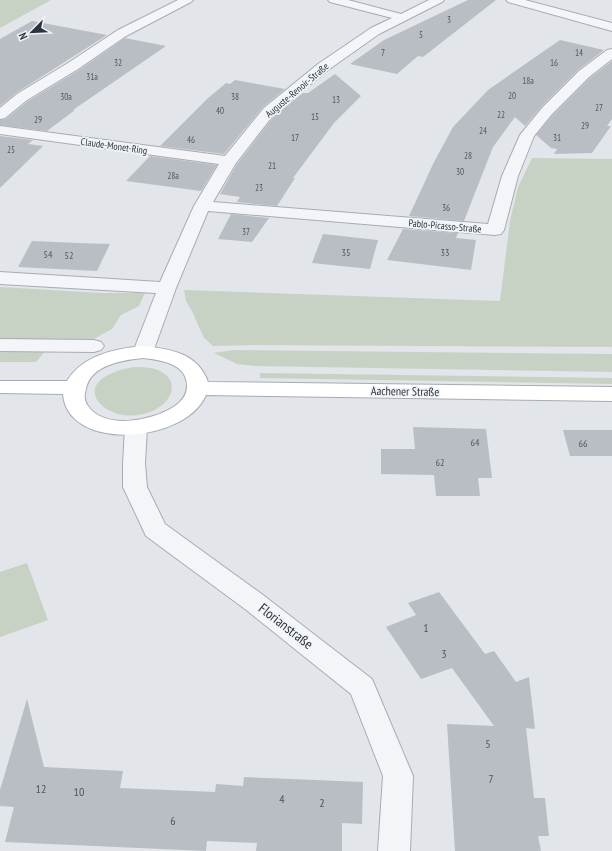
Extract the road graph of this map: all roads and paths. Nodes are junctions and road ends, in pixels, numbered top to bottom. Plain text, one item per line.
1 (187, 0) edge
2 (334, 0) edge
3 (438, 0) edge
4 (512, 0) edge
5 (401, 17) junction
6 (612, 27) edge
7 (612, 53) edge
8 (0, 115) edge
9 (0, 130) edge
10 (229, 161) junction
11 (202, 206) junction
12 (0, 278) edge
13 (167, 288) junction
14 (0, 345) edge
15 (94, 346) dead end
16 (143, 352) junction
17 (0, 387) edge
18 (74, 388) junction
19 (198, 388) junction
20 (612, 394) edge
21 (136, 428) junction
22 (394, 851) edge

1 - 8 street
2 - 5 street
3 - 5 street, Auguste-Renoir-Straße
4 - 6 street
5 - 10 street, Auguste-Renoir-Straße
7 - 11 street, Pablo-Picasso-Straße
9 - 10 street, Claude-Monet-Ring
10 - 11 street, Auguste-Renoir-Straße
11 - 13 street, Auguste-Renoir-Straße
12 - 13 street
13 - 16 street, Auguste-Renoir-Straße
14 - 15 street
16 - 18 main road
16 - 19 main road
17 - 18 main road
18 - 21 main road
19 - 20 main road, Aachener Straße
19 - 21 main road
21 - 22 street, Florianstraße

